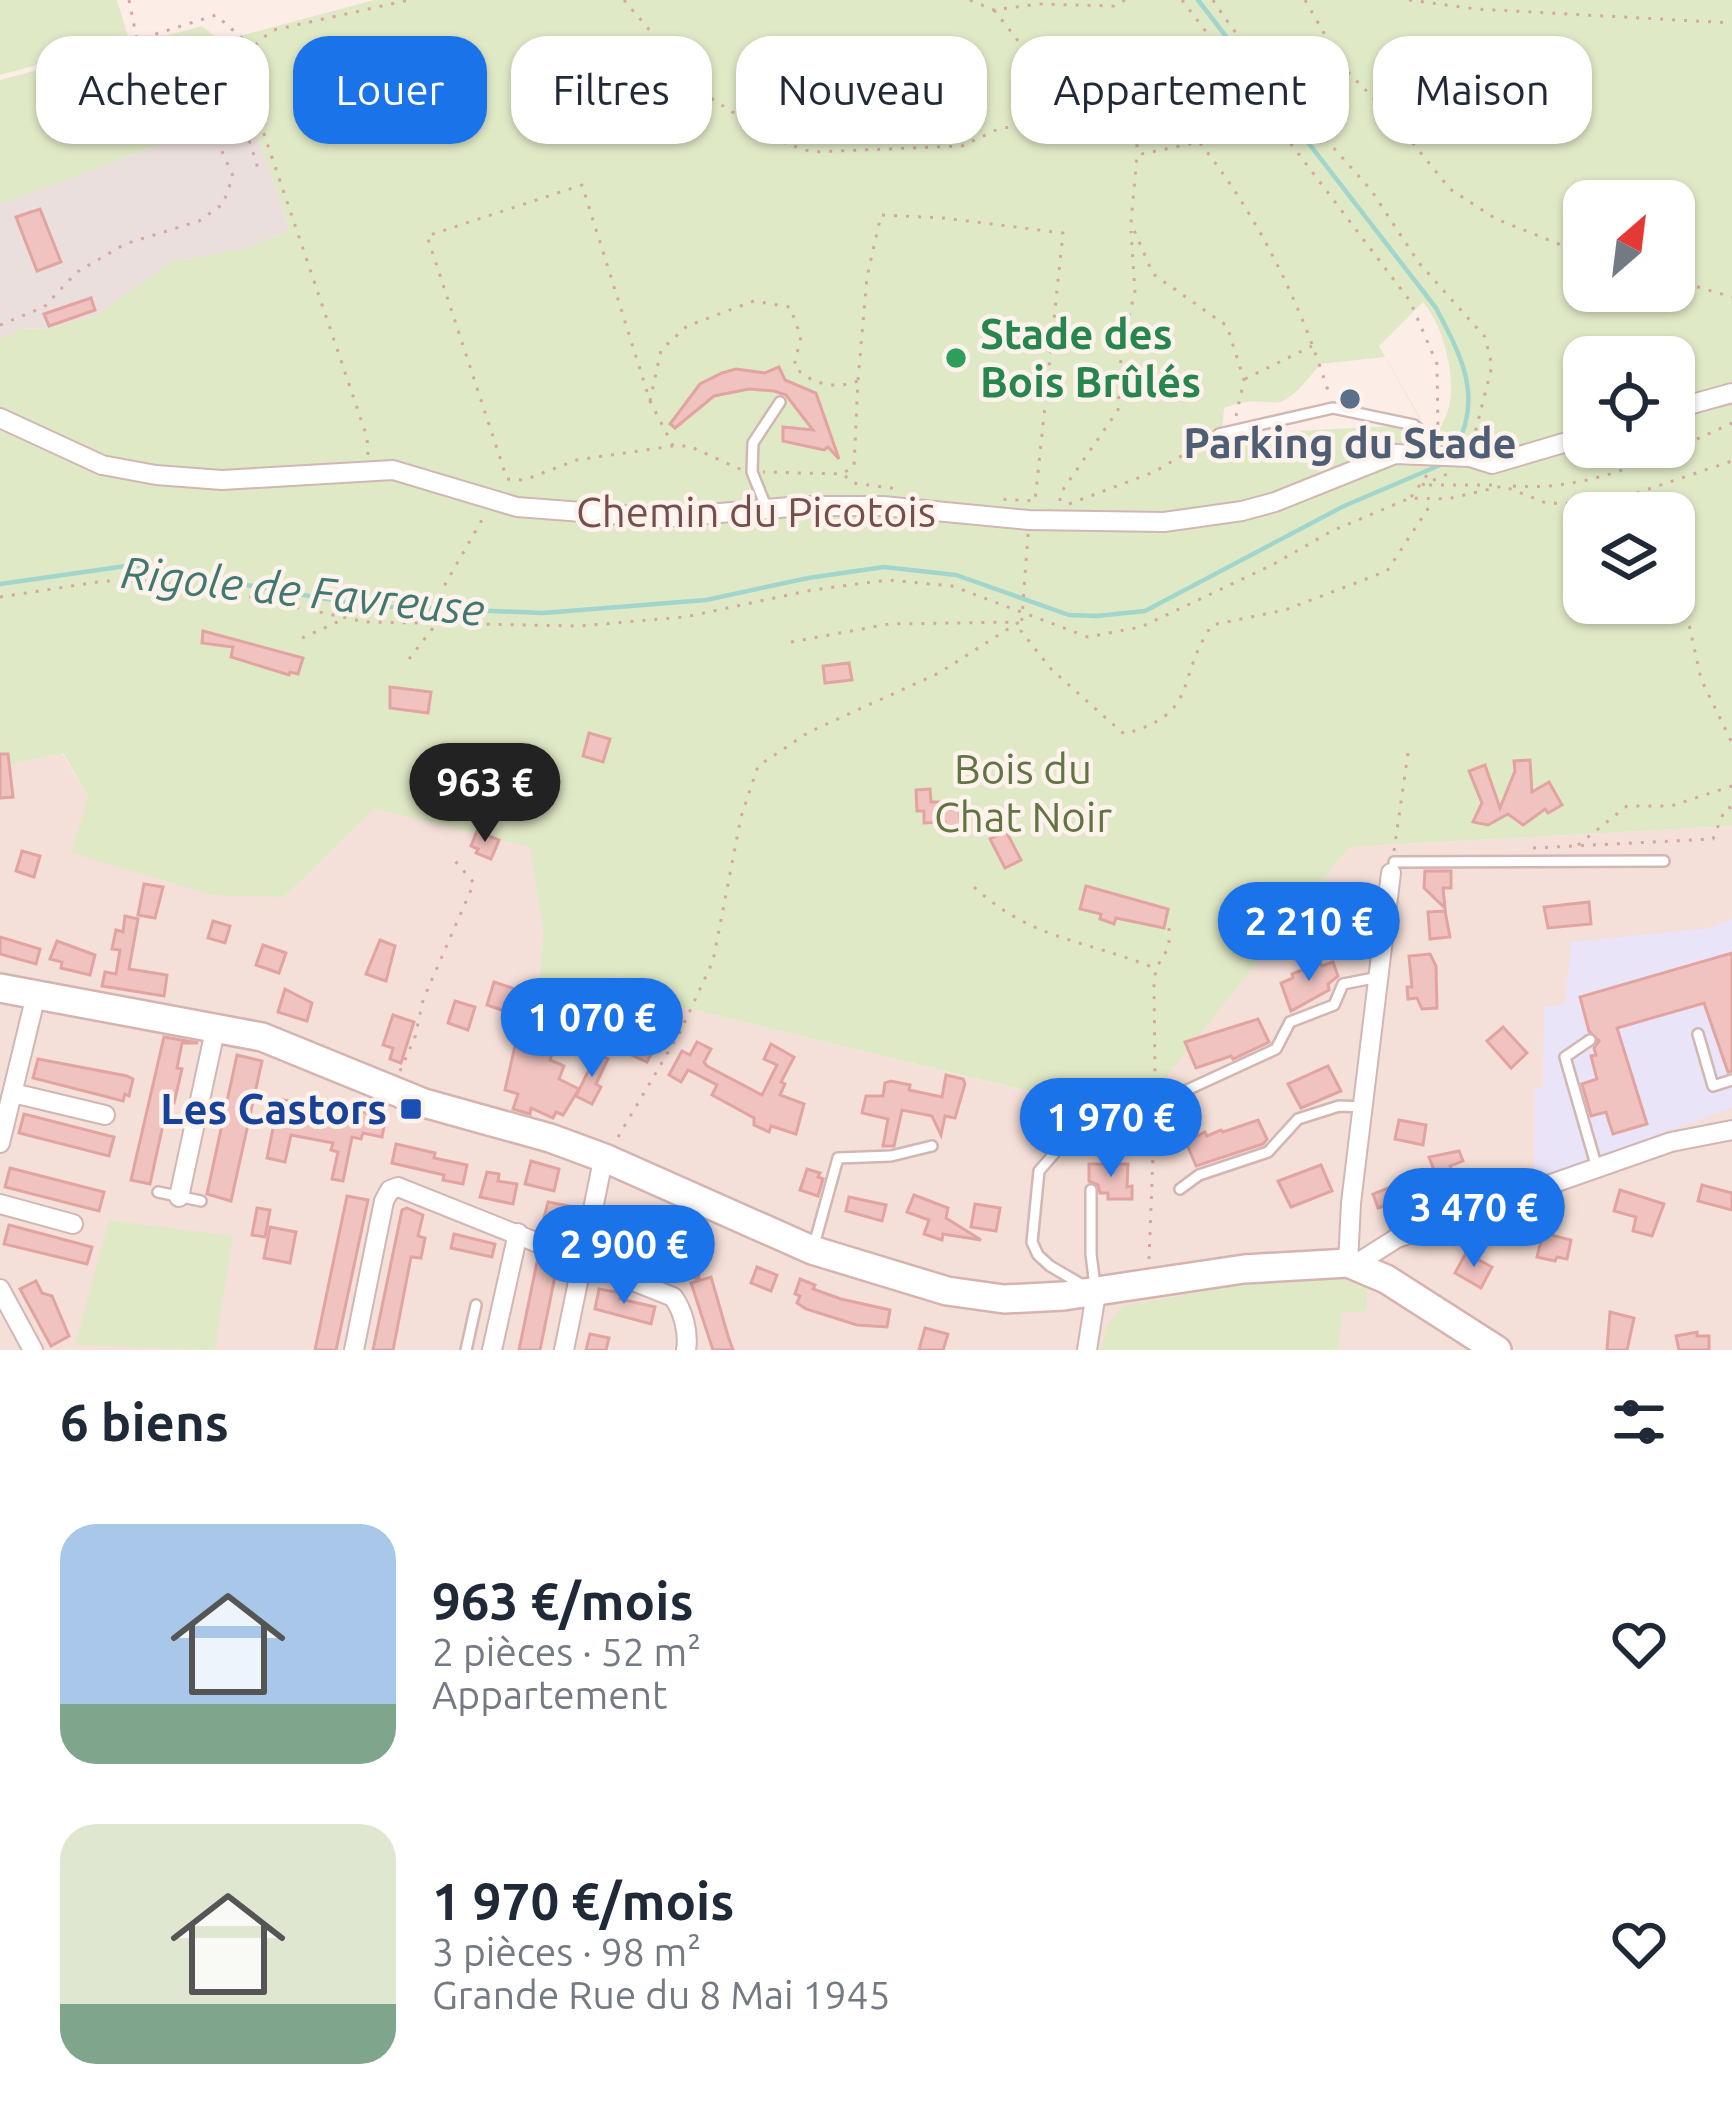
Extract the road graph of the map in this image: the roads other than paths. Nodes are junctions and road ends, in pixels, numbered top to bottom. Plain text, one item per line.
1 (1732, 393) edge
2 (780, 402) dead end
3 (1695, 403) edge
4 (0, 418) edge
5 (1219, 434) road end
6 (1563, 444) edge
7 (1452, 456) junction
8 (766, 509) junction
9 (1664, 861) dead end
10 (1393, 868) joint
11 (1382, 976) junction
12 (0, 988) edge
13 (36, 994) junction
14 (216, 1026) junction
15 (1698, 1034) dead end
16 (1589, 1040) dead end
17 (1732, 1080) edge
18 (1187, 1090) dead end
19 (13, 1093) junction
20 (1364, 1107) junction
21 (105, 1115) dead end
22 (1732, 1130) edge
23 (1072, 1132) dead end
24 (0, 1143) edge
25 (932, 1146) dead end
26 (607, 1159) junction
27 (1597, 1168) junction
28 (1180, 1189) dead end
29 (1091, 1190) dead end
30 (158, 1192) dead end
31 (179, 1197) junction
32 (201, 1202) dead end
33 (0, 1204) edge
34 (73, 1224) dead end
35 (518, 1233) junction
36 (812, 1250) junction
37 (582, 1259) junction
38 (1352, 1263) junction
39 (0, 1289) edge
40 (1096, 1293) junction
41 (476, 1305) dead end
42 (688, 1347) edge
43 (34, 1350) edge
44 (354, 1350) edge
45 (466, 1350) edge
46 (492, 1350) edge
47 (564, 1350) edge
48 (1087, 1350) edge
49 (1497, 1350) edge

1 - 3 street
2 - 8 lane
4 - 8 street, Chemin du Picotois
5 - 7 lane
6 - 7 street, Chemin du Picotois
7 - 8 street, Chemin du Picotois
9 - 10 lane
10 - 11 street
11 - 18 lane
11 - 20 street
12 - 13 main road
13 - 14 main road
13 - 19 street
14 - 26 main road
14 - 31 street
15 - 17 lane
16 - 27 lane
19 - 21 street
19 - 24 street
20 - 28 lane
20 - 38 street
22 - 27 street
23 - 40 lane
25 - 36 lane
26 - 36 main road
26 - 37 street
27 - 38 street
29 - 40 lane
30 - 31 lane
31 - 32 lane
33 - 34 street
35 - 37 street
35 - 44 street
35 - 46 street
36 - 40 main road
37 - 42 street
37 - 47 street
38 - 40 main road
38 - 49 main road
39 - 43 street
40 - 48 street
41 - 45 lane

